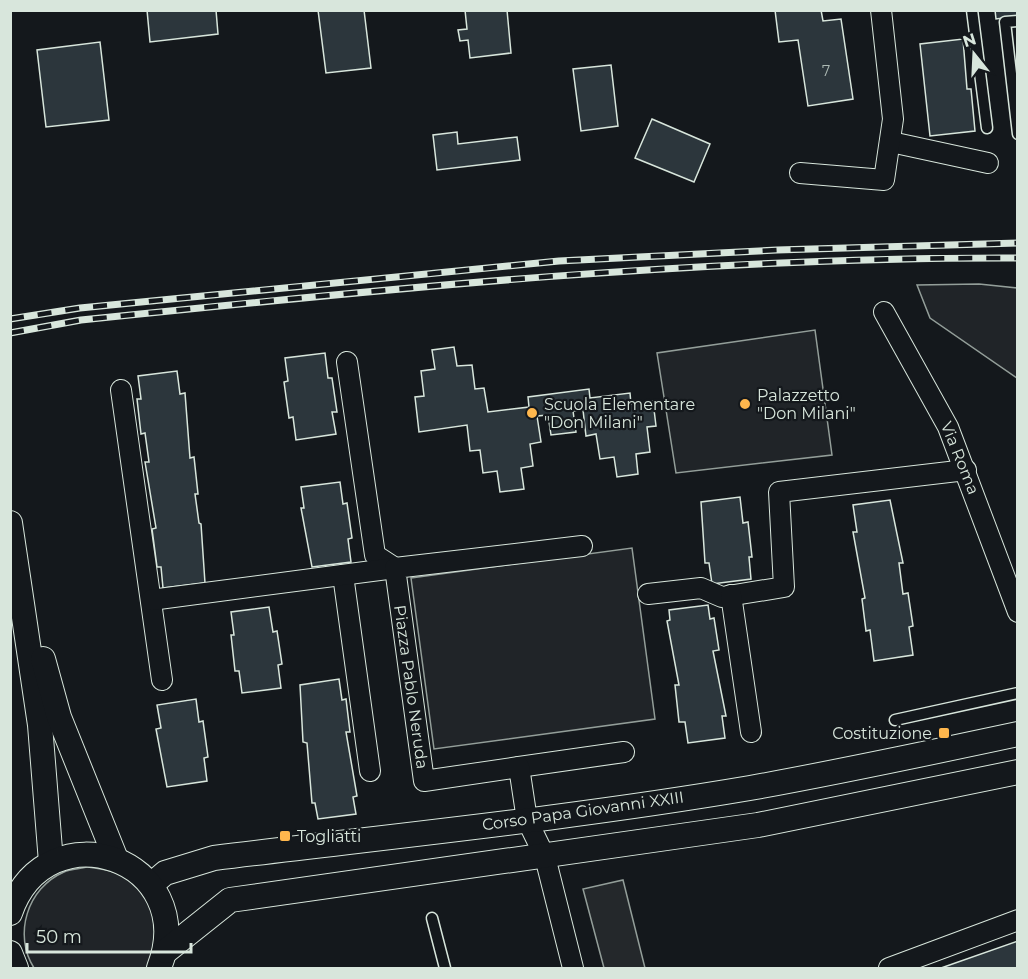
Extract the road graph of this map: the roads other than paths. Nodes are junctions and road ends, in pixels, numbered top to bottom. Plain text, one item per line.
1 (881, 10) edge
2 (972, 10) edge
3 (1017, 21) edge
4 (987, 128) dead end
5 (1017, 134) edge
6 (891, 142) junction
7 (988, 163) dead end
8 (800, 173) dead end
9 (884, 312) dead end
10 (347, 362) dead end
11 (121, 390) dead end
12 (966, 470) junction
13 (10, 523) edge
14 (582, 546) dead end
15 (19, 567) junction
16 (395, 568) junction
17 (343, 575) junction
18 (648, 594) dead end
19 (731, 595) junction
20 (151, 600) junction
21 (1017, 612) edge
22 (162, 680) dead end
23 (1017, 693) edge
24 (896, 720) dead end
25 (751, 732) dead end
26 (1017, 734) edge
27 (624, 752) dead end
28 (519, 767) junction
29 (370, 771) dead end
30 (1017, 772) edge
31 (527, 820) junction
32 (545, 856) junction
33 (116, 859) junction
34 (51, 862) junction
35 (151, 885) junction
36 (10, 913) edge
37 (432, 918) dead end
38 (1017, 920) edge
39 (162, 960) edge
40 (445, 969) edge
41 (573, 969) edge
42 (889, 969) edge

1 - 6 street
2 - 4 lane
3 - 5 lane
6 - 7 street
6 - 8 street
9 - 12 street, Via Roma
10 - 16 street
11 - 20 street
12 - 19 street
12 - 21 street, Via Roma
13 - 15 street
14 - 16 street
15 - 33 street
15 - 34 street
16 - 17 street
16 - 28 street, Piazza Pablo Neruda
17 - 20 street
17 - 29 street
18 - 19 street
19 - 25 street
20 - 22 street
23 - 24 lane
26 - 31 street, Corso Papa Giovanni XXIII
27 - 28 street, Piazza Pablo Neruda
28 - 31 street
30 - 32 street
31 - 32 street
31 - 35 street, Corso Papa Giovanni XXIII
32 - 39 street
32 - 41 street
33 - 34 street
33 - 35 street
34 - 36 street
35 - 39 street
37 - 40 lane
38 - 42 street

